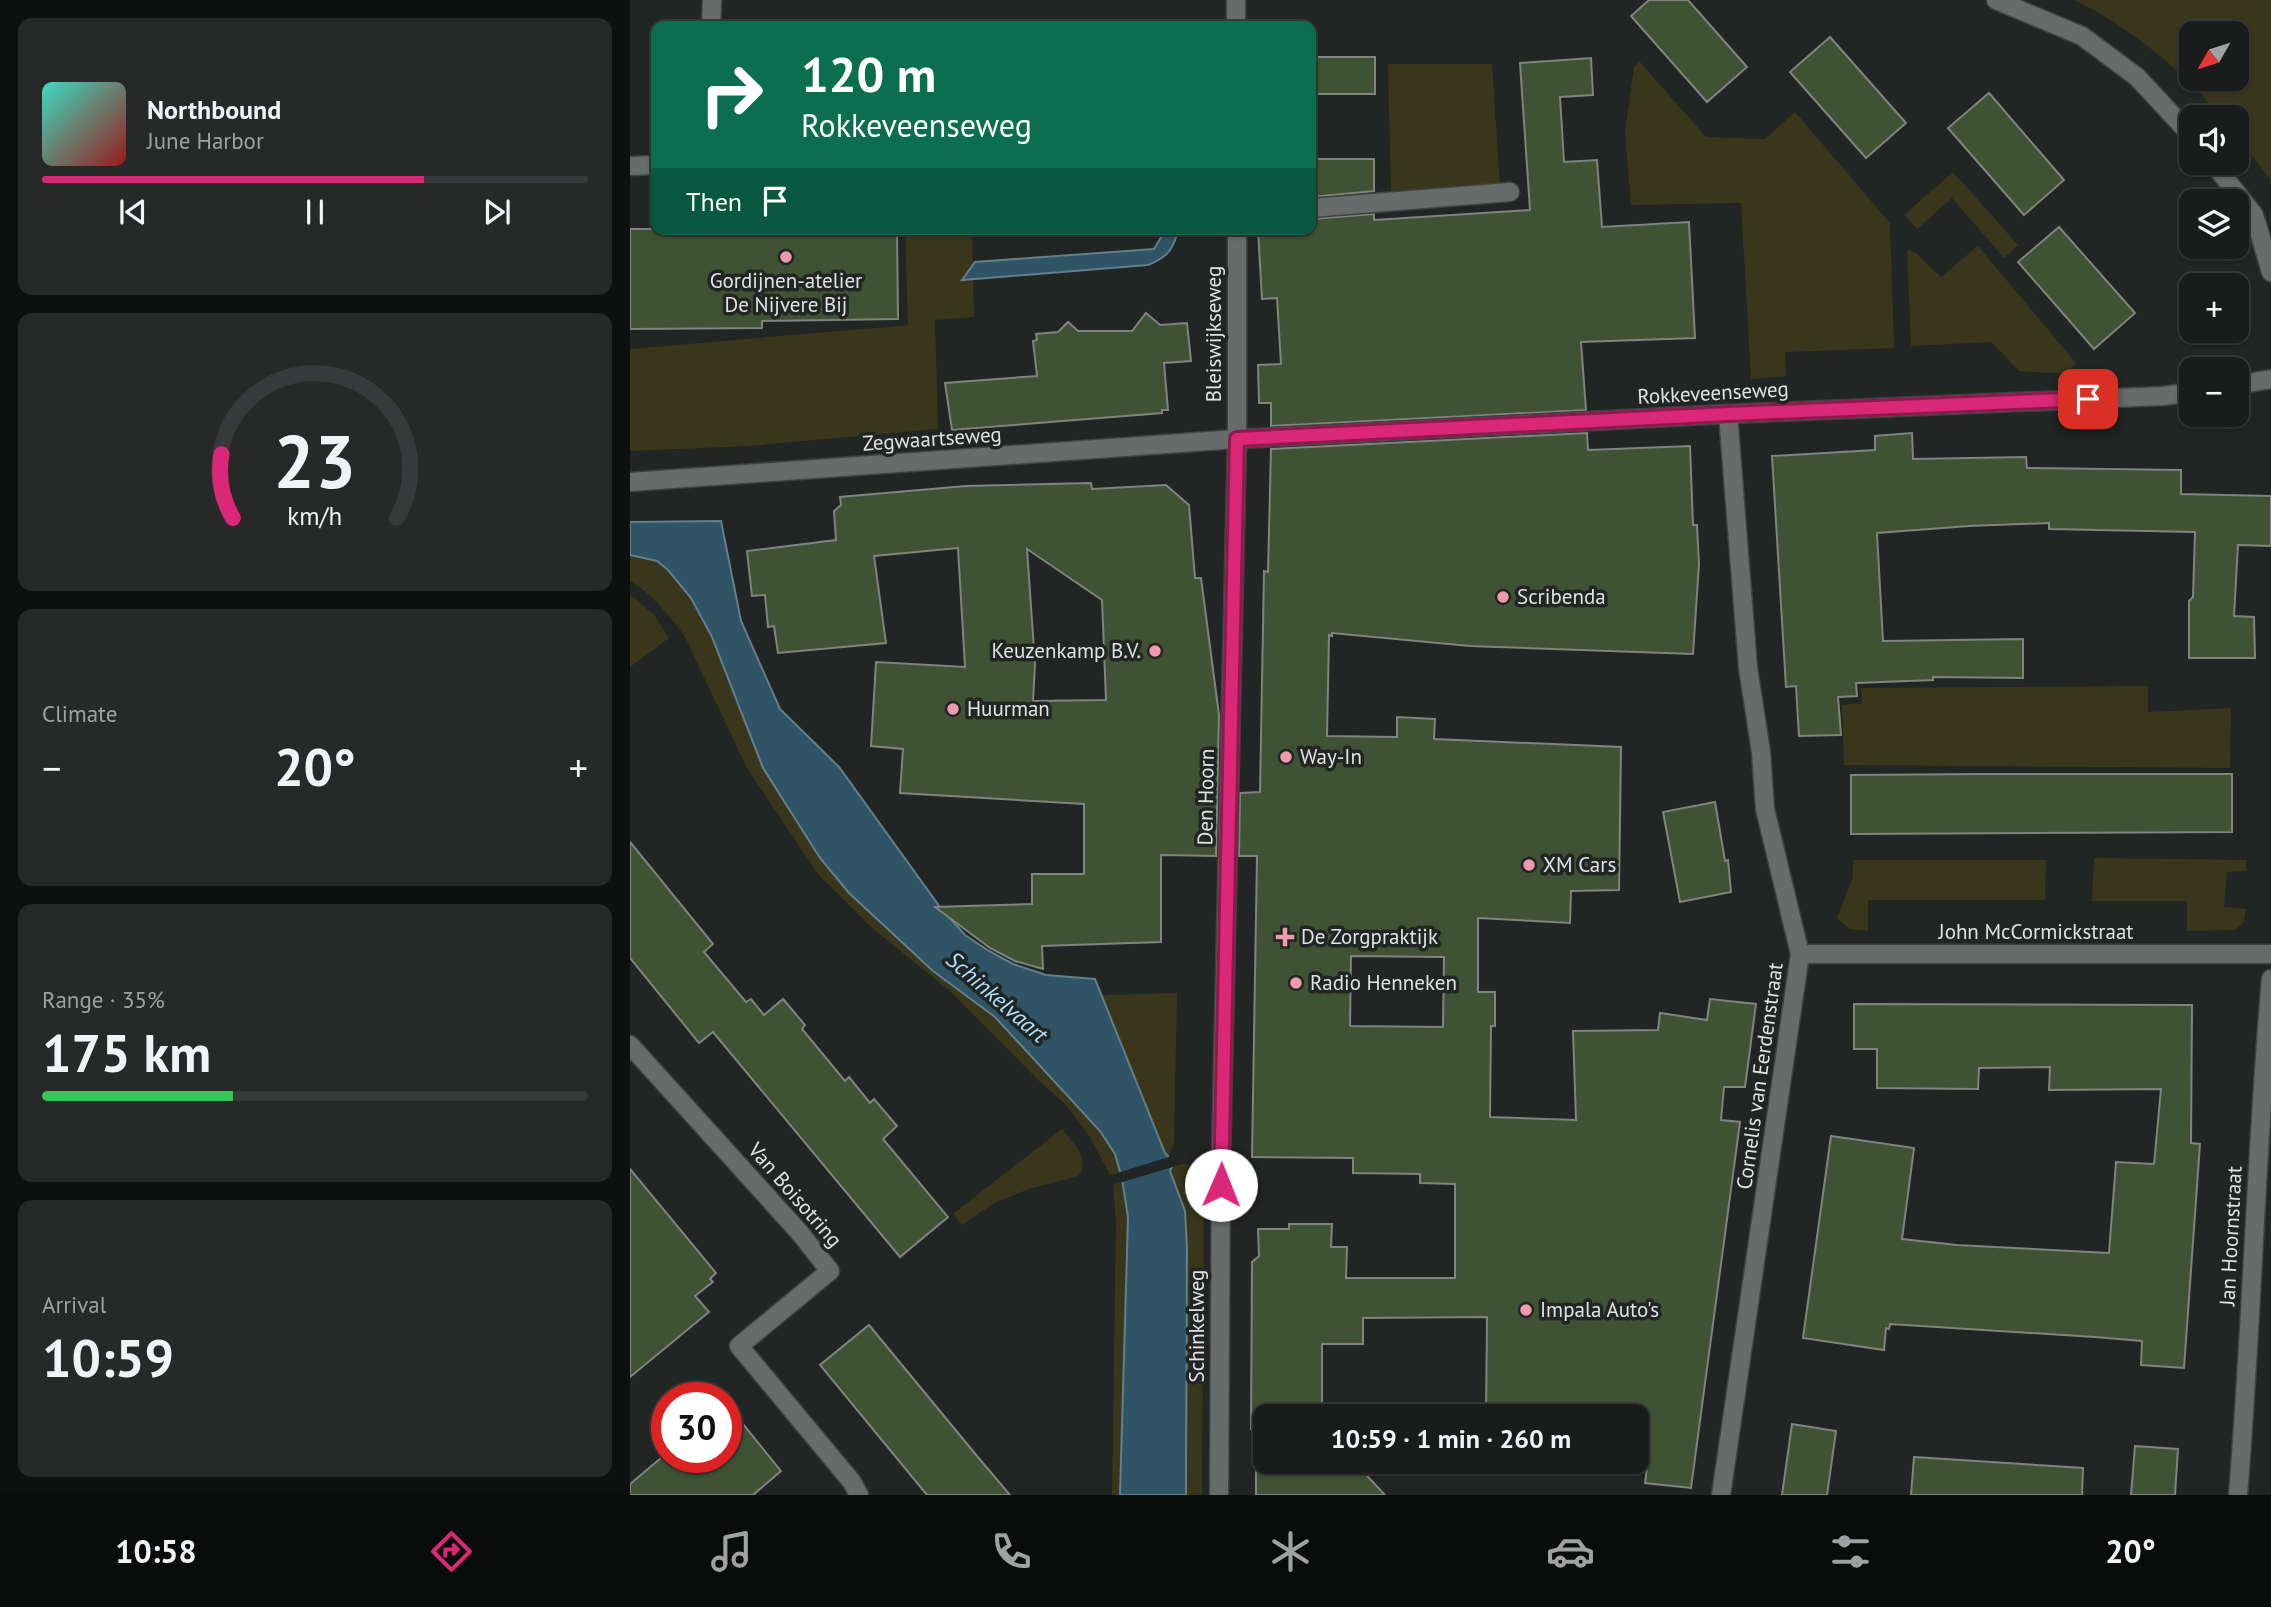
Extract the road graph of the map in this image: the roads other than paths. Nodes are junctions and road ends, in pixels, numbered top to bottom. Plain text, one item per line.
1 (712, 0) edge
2 (1236, 0) edge
3 (1996, 0) edge
4 (711, 21) edge
5 (1236, 21) edge
6 (2179, 122) edge
7 (651, 165) edge
8 (630, 166) edge
9 (2222, 175) edge
10 (1510, 192) dead end
11 (1316, 208) edge
12 (1237, 235) edge
13 (2271, 272) edge
14 (2271, 379) edge
15 (2249, 383) edge
16 (2179, 393) edge
17 (1728, 414) junction
18 (1237, 439) junction
19 (630, 482) edge
20 (1800, 954) junction
21 (2271, 954) edge
22 (2271, 979) edge
23 (630, 1045) edge
24 (1221, 1157) joint
25 (859, 1495) edge
26 (1219, 1495) edge
27 (1721, 1495) edge
28 (2238, 1495) edge

1 - 4 street
2 - 5 street
3 - 6 street
7 - 8 street
9 - 13 street
10 - 11 street
12 - 18 street, Bleiswijkseweg
14 - 15 street
16 - 17 street, Rokkeveenseweg
17 - 18 street, Rokkeveenseweg
17 - 20 street, Cornelis van Eerdenstraat
18 - 19 street, Zegwaartseweg
18 - 24 street, Den Hoorn
20 - 21 street, John McCormickstraat
20 - 27 street, Cornelis van Eerdenstraat
22 - 28 street, Jan Hoornstraat
23 - 25 street, Van Boisotring
24 - 26 street, Schinkelweg

